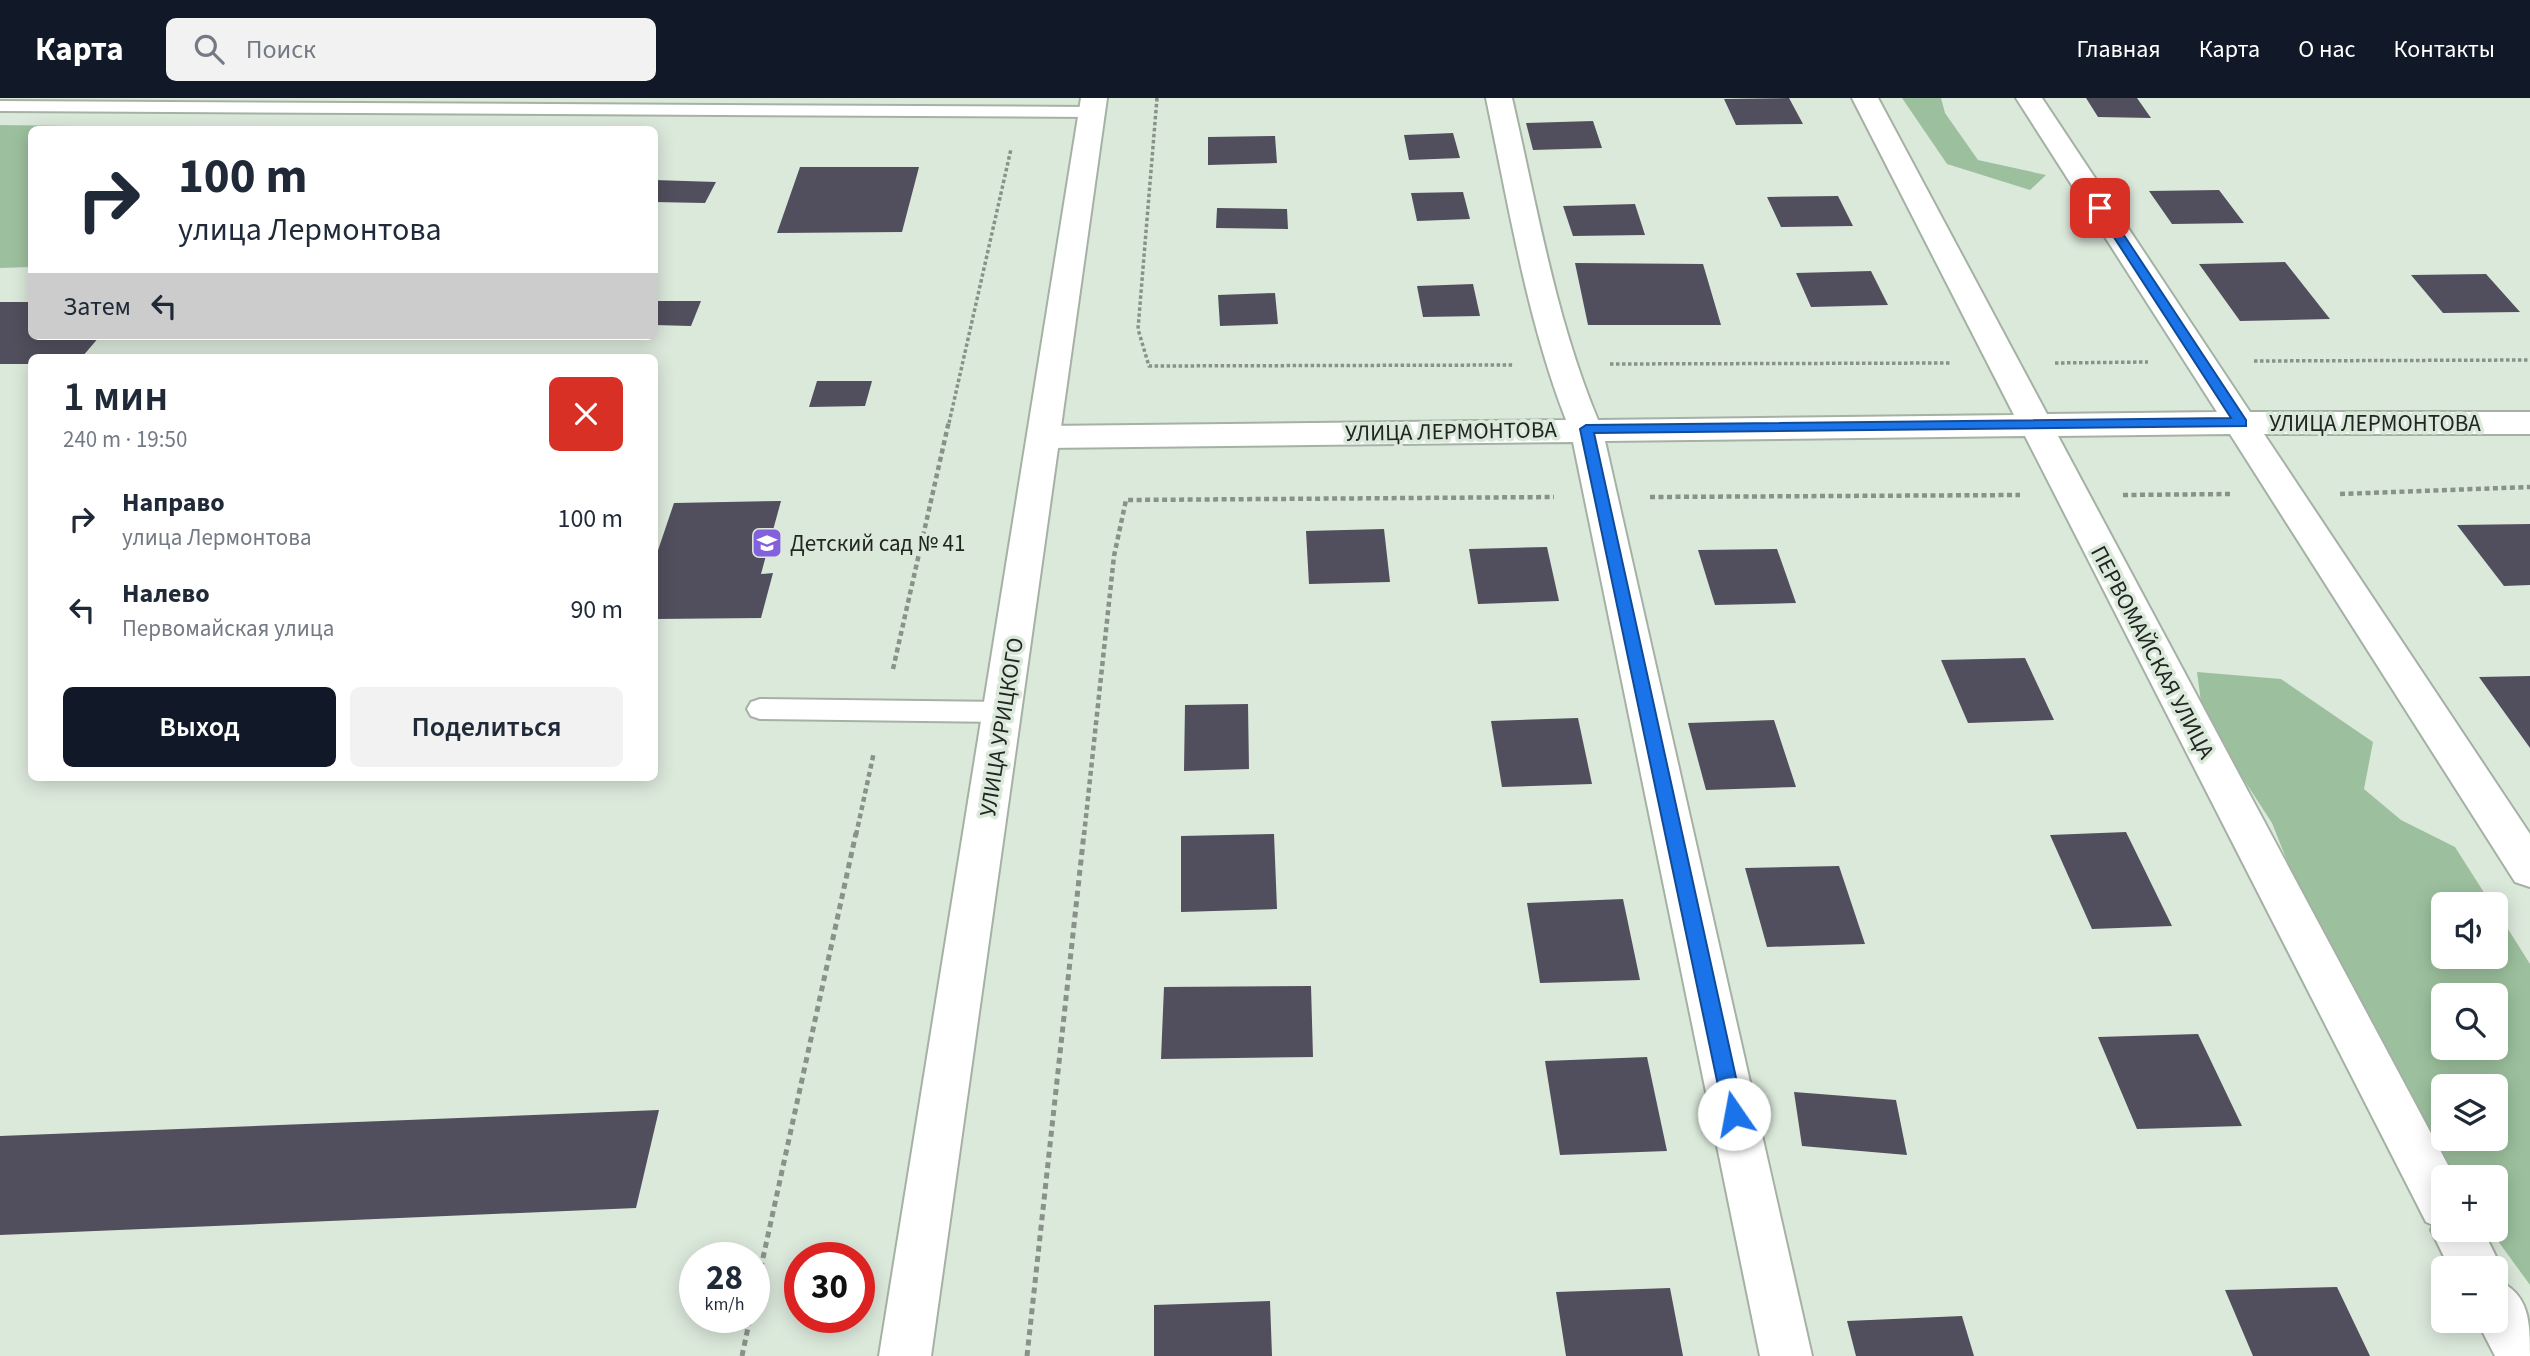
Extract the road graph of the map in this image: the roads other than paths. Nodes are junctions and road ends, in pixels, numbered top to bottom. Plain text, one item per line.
1 (1499, 98) edge
2 (1866, 98) edge
3 (2029, 98) edge
4 (202, 103) edge
5 (480, 104) edge
6 (848, 105) edge
7 (1093, 105) edge
8 (0, 107) edge
9 (2241, 423) junction
10 (2530, 423) edge
11 (2036, 425) junction
12 (1586, 429) junction
13 (1045, 437) junction
14 (760, 709) dead end
15 (1003, 712) junction
16 (2530, 869) edge
17 (2431, 1182) edge
18 (2508, 1329) edge
19 (905, 1356) edge
20 (1786, 1356) edge
21 (2522, 1356) edge

1 - 12 street
2 - 11 street, ПЕРВОМАЙСКАЯ УЛИЦА
3 - 9 street
4 - 5 lane
4 - 8 lane
5 - 6 lane
6 - 7 lane
7 - 13 street, УЛИЦА УРИЦКОГО
9 - 10 street, УЛИЦА ЛЕРМОНТОВА
9 - 11 street, УЛИЦА ЛЕРМОНТОВА
9 - 16 street
11 - 12 street, УЛИЦА ЛЕРМОНТОВА
11 - 17 street, ПЕРВОМАЙСКАЯ УЛИЦА
12 - 13 street, УЛИЦА ЛЕРМОНТОВА
12 - 20 street
13 - 15 street, УЛИЦА УРИЦКОГО
14 - 15 lane
15 - 19 street, УЛИЦА УРИЦКОГО
18 - 21 street

